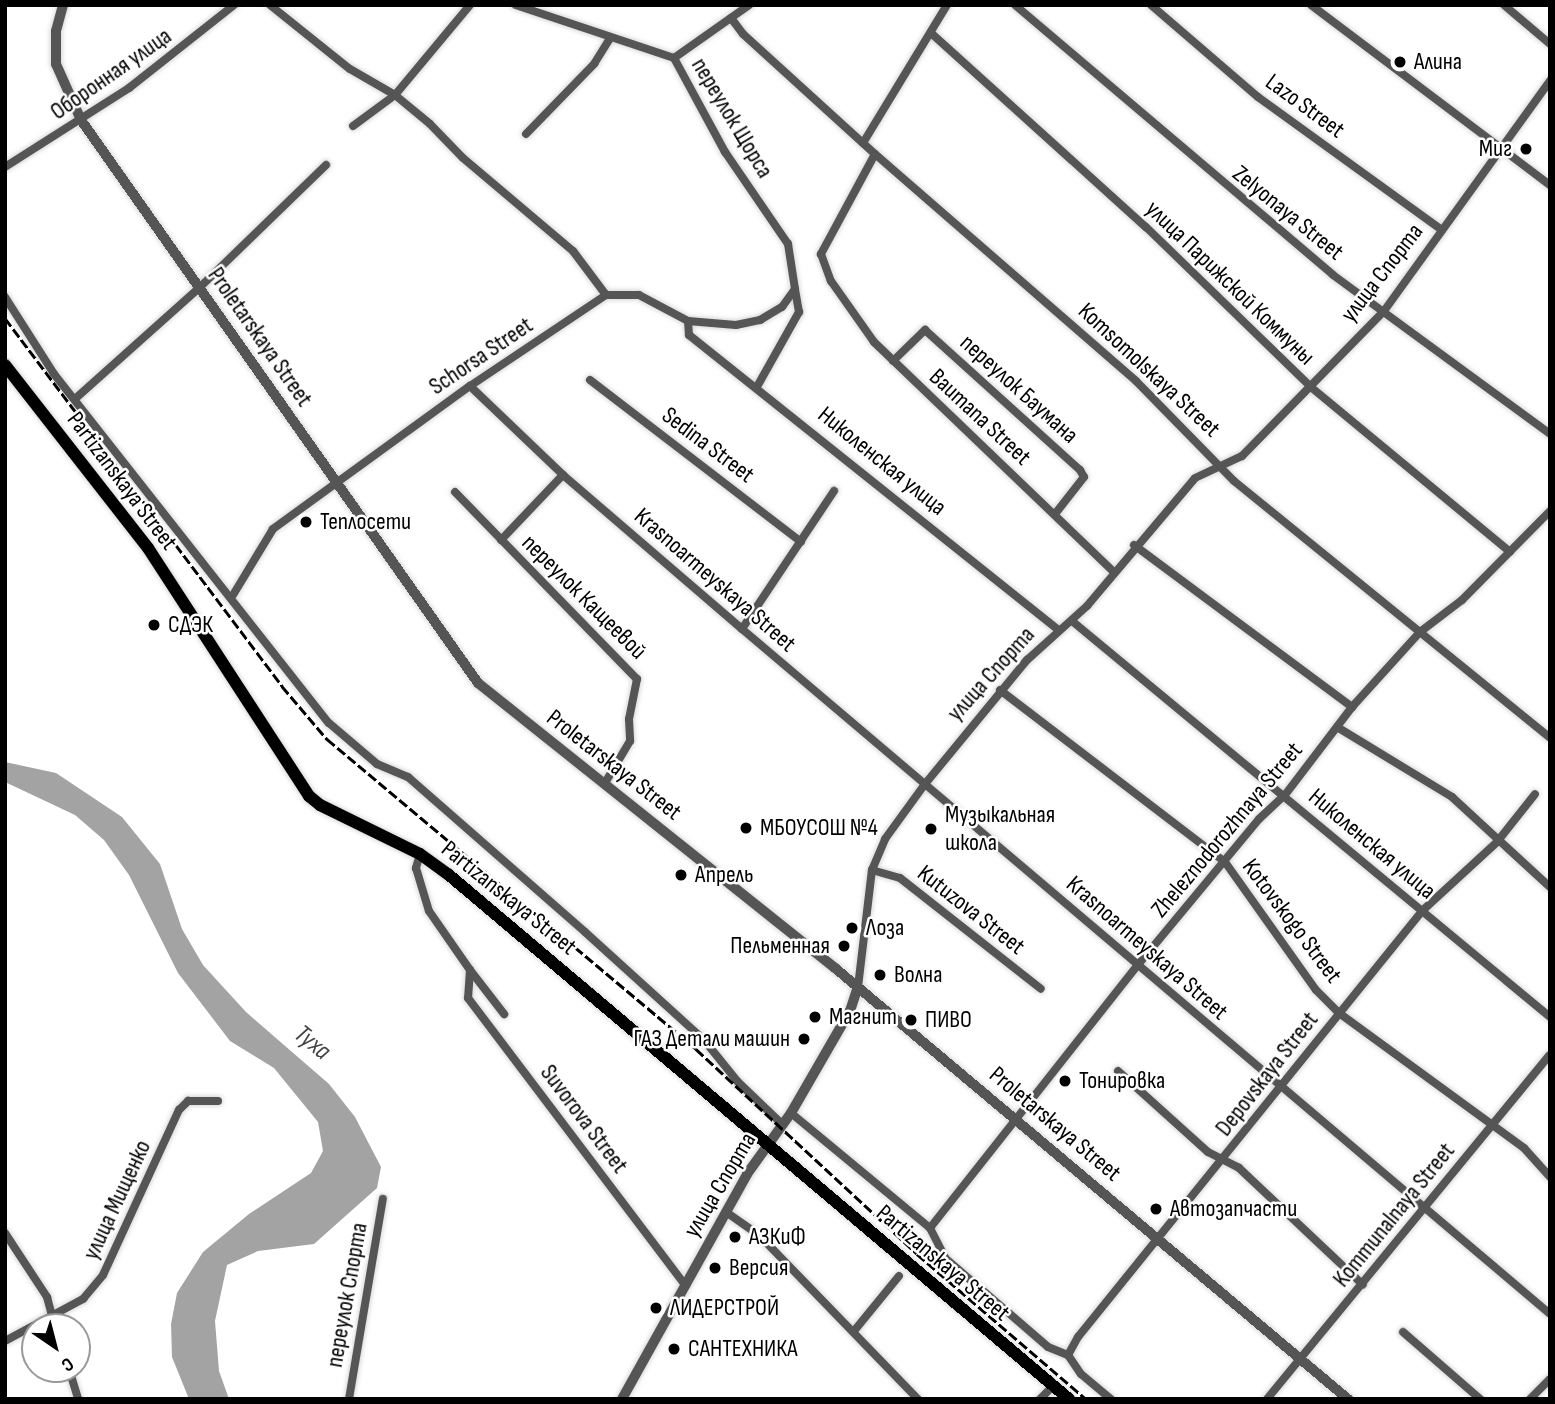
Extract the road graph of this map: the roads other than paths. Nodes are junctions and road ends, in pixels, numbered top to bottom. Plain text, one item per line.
1 (63, 5) edge
2 (234, 5) edge
3 (270, 5) edge
4 (470, 5) edge
5 (516, 5) edge
6 (749, 5) edge
7 (947, 5) edge
8 (1015, 5) edge
9 (1151, 5) edge
10 (1311, 5) edge
11 (1504, 5) edge
12 (731, 18) junction
13 (931, 33) junction
14 (610, 38) junction
15 (1550, 44) edge
16 (674, 58) junction
17 (1550, 81) edge
18 (395, 95) junction
19 (81, 120) junction
20 (353, 126) dead end
21 (526, 134) dead end
22 (863, 142) junction
23 (1500, 145) junction
24 (875, 154) junction
25 (326, 164) dead end
26 (5, 167) edge
27 (1550, 185) edge
28 (1442, 230) junction
29 (199, 288) junction
30 (795, 289) junction
31 (606, 295) junction
32 (5, 298) edge
33 (1384, 311) junction
34 (688, 321) junction
35 (893, 361) junction
36 (5, 365) edge
37 (590, 380) dead end
38 (758, 385) junction
39 (470, 386) junction
40 (1312, 388) junction
41 (76, 398) junction
42 (1550, 434) edge
43 (1219, 463) junction
44 (563, 475) junction
45 (335, 481) junction
46 (834, 491) dead end
47 (455, 492) dead end
48 (1550, 511) edge
49 (1055, 514) junction
50 (501, 540) junction
51 (801, 542) junction
52 (1134, 545) junction
53 (1510, 552) junction
54 (1113, 571) junction
55 (233, 595) junction
56 (1072, 621) junction
57 (742, 629) junction
58 (1059, 630) junction
59 (1420, 632) junction
60 (1000, 690) junction
61 (1352, 707) junction
62 (1337, 727) junction
63 (1550, 738) edge
64 (605, 783) junction
65 (925, 784) junction
66 (1535, 794) dead end
67 (1285, 795) junction
68 (1497, 842) junction
69 (420, 854) junction
70 (1224, 862) junction
71 (872, 870) junction
72 (1550, 887) edge
73 (1422, 911) junction
74 (1138, 967) junction
75 (470, 970) junction
76 (858, 987) junction
77 (1041, 989) dead end
78 (1339, 1013) junction
79 (505, 1014) dead end
80 (1550, 1017) edge
81 (1550, 1055) edge
82 (1118, 1071) dead end
83 (1282, 1087) junction
84 (218, 1101) dead end
85 (791, 1113) junction
86 (1016, 1119) junction
87 (782, 1124) junction
88 (1493, 1124) junction
89 (769, 1142) junction
90 (1223, 1160) junction
91 (1550, 1177) edge
92 (383, 1199) dead end
93 (1424, 1208) junction
94 (726, 1212) junction
95 (930, 1228) junction
96 (5, 1233) edge
97 (1159, 1239) junction
98 (899, 1276) dead end
99 (1363, 1285) junction
100 (686, 1286) junction
101 (51, 1313) edge
102 (59, 1313) edge
103 (1550, 1314) edge
104 (853, 1331) junction
105 (1403, 1332) dead end
106 (21, 1333) edge
107 (5, 1341) edge
108 (1068, 1355) junction
109 (1301, 1358) junction
110 (1550, 1379) edge
111 (1054, 1385) junction
112 (349, 1399) edge
113 (622, 1399) edge
114 (918, 1399) edge
115 (1040, 1399) edge
116 (1069, 1399) edge
117 (1111, 1399) edge
118 (1267, 1399) edge
119 (1348, 1399) edge
120 (1480, 1399) edge
121 (1530, 1399) edge

1 - 19 street, Proletarskaya Street
2 - 19 street, Оборонная улица
3 - 18 street
4 - 18 street
5 - 14 street, переулок Щорса
6 - 12 street
7 - 13 street
8 - 33 street, Zelyonaya Street
9 - 28 street, Lazo Street
10 - 23 street
11 - 15 street
12 - 16 street
12 - 22 street, Komsomolskaya Street
13 - 22 street
13 - 40 street, улица Парижской Коммуны
14 - 16 street, переулок Щорса
14 - 21 street
16 - 30 street, переулок Щорса
17 - 23 street, улица Спорта
18 - 20 street
18 - 31 street
19 - 26 street, Оборонная улица
19 - 29 street, Proletarskaya Street
22 - 24 street, Komsomolskaya Street
23 - 27 street
23 - 28 street, улица Спорта
24 - 35 street, Baumana Street
24 - 43 street, Komsomolskaya Street
25 - 29 street
28 - 33 street, улица Спорта
29 - 41 street
29 - 45 street, Proletarskaya Street
30 - 34 street
30 - 38 street
31 - 34 street
31 - 39 street, Schorsa Street
32 - 41 street, Partizanskaya Street
33 - 40 street, улица Спорта
33 - 42 street, Zelyonaya Street
34 - 38 street, Николенская улица
35 - 49 street, Baumana Street
35 - 49 street, переулок Баумана
36 - 69 main road, Partizanskaya Street
37 - 51 street, Sedina Street
38 - 58 street, Николенская улица
39 - 44 street, Krasnoarmeyskaya Street
39 - 45 street, Schorsa Street
40 - 43 street, улица Спорта
40 - 53 street, улица Парижской Коммуны
41 - 55 street, Partizanskaya Street
43 - 52 street, улица Спорта
43 - 59 street, Komsomolskaya Street
44 - 50 street
44 - 57 street, Krasnoarmeyskaya Street
45 - 55 street, Schorsa Street
45 - 64 street, Proletarskaya Street
46 - 51 street
47 - 50 street, переулок Кащеевой
48 - 53 street, Zheleznodorozhnaya Street
49 - 54 street, Baumana Street
50 - 64 street, переулок Кащеевой
51 - 57 street
52 - 54 street, улица Спорта
52 - 61 street
53 - 59 street, Zheleznodorozhnaya Street
54 - 56 street, улица Спорта
55 - 87 street, Partizanskaya Street
56 - 58 street, улица Спорта
56 - 67 street, Николенская улица
57 - 65 street, Krasnoarmeyskaya Street
58 - 60 street, улица Спорта
59 - 61 street, Zheleznodorozhnaya Street
59 - 63 street, Komsomolskaya Street
60 - 65 street, улица Спорта
60 - 70 street, Kotovskogo Street
61 - 62 street, Zheleznodorozhnaya Street
62 - 67 street, Zheleznodorozhnaya Street
62 - 68 street
64 - 76 street, Proletarskaya Street
65 - 71 street, улица Спорта
65 - 74 street, Krasnoarmeyskaya Street
66 - 68 street, Depovskaya Street
67 - 70 street, Zheleznodorozhnaya Street
67 - 73 street, Николенская улица
68 - 72 street
68 - 73 street, Depovskaya Street
69 - 75 street
69 - 89 main road, Partizanskaya Street
70 - 74 street, Zheleznodorozhnaya Street
70 - 78 street, Kotovskogo Street
71 - 76 street, улица Спорта
71 - 77 street, Kutuzova Street
73 - 78 street, Depovskaya Street
73 - 80 street, Николенская улица
74 - 83 street, Krasnoarmeyskaya Street
74 - 86 street, Zheleznodorozhnaya Street
75 - 79 street
75 - 100 street, Suvorova Street
76 - 85 street, улица Спорта
76 - 86 street, Proletarskaya Street
78 - 83 street, Depovskaya Street
78 - 88 street, Kotovskogo Street
81 - 88 street, Kommunalnaya Street
82 - 90 street
83 - 90 street, Depovskaya Street
83 - 93 street, Krasnoarmeyskaya Street
84 - 102 street, улица Мищенко
85 - 87 street, улица Спорта
85 - 95 street, Partizanskaya Street
86 - 95 street, Zheleznodorozhnaya Street
86 - 97 street, Proletarskaya Street
87 - 89 street, улица Спорта
88 - 91 street, Kotovskogo Street
88 - 93 street, Kommunalnaya Street
89 - 94 street, улица Спорта
89 - 111 main road, Partizanskaya Street
90 - 97 street, Depovskaya Street
90 - 99 street
92 - 112 street, переулок Спорта
93 - 99 street, Kommunalnaya Street
93 - 103 street, Krasnoarmeyskaya Street
94 - 100 street, улица Спорта
94 - 104 street
95 - 108 street, Partizanskaya Street
96 - 101 street
97 - 108 street, Depovskaya Street
97 - 109 street, Proletarskaya Street
98 - 104 street
99 - 109 street, Kommunalnaya Street
100 - 113 street, улица Спорта
104 - 114 street
105 - 120 street
106 - 107 street, улица Мищенко
108 - 117 street, Partizanskaya Street
109 - 118 street, Kommunalnaya Street
109 - 119 street, Proletarskaya Street
110 - 121 street
111 - 115 street
111 - 116 main road, Partizanskaya Street

